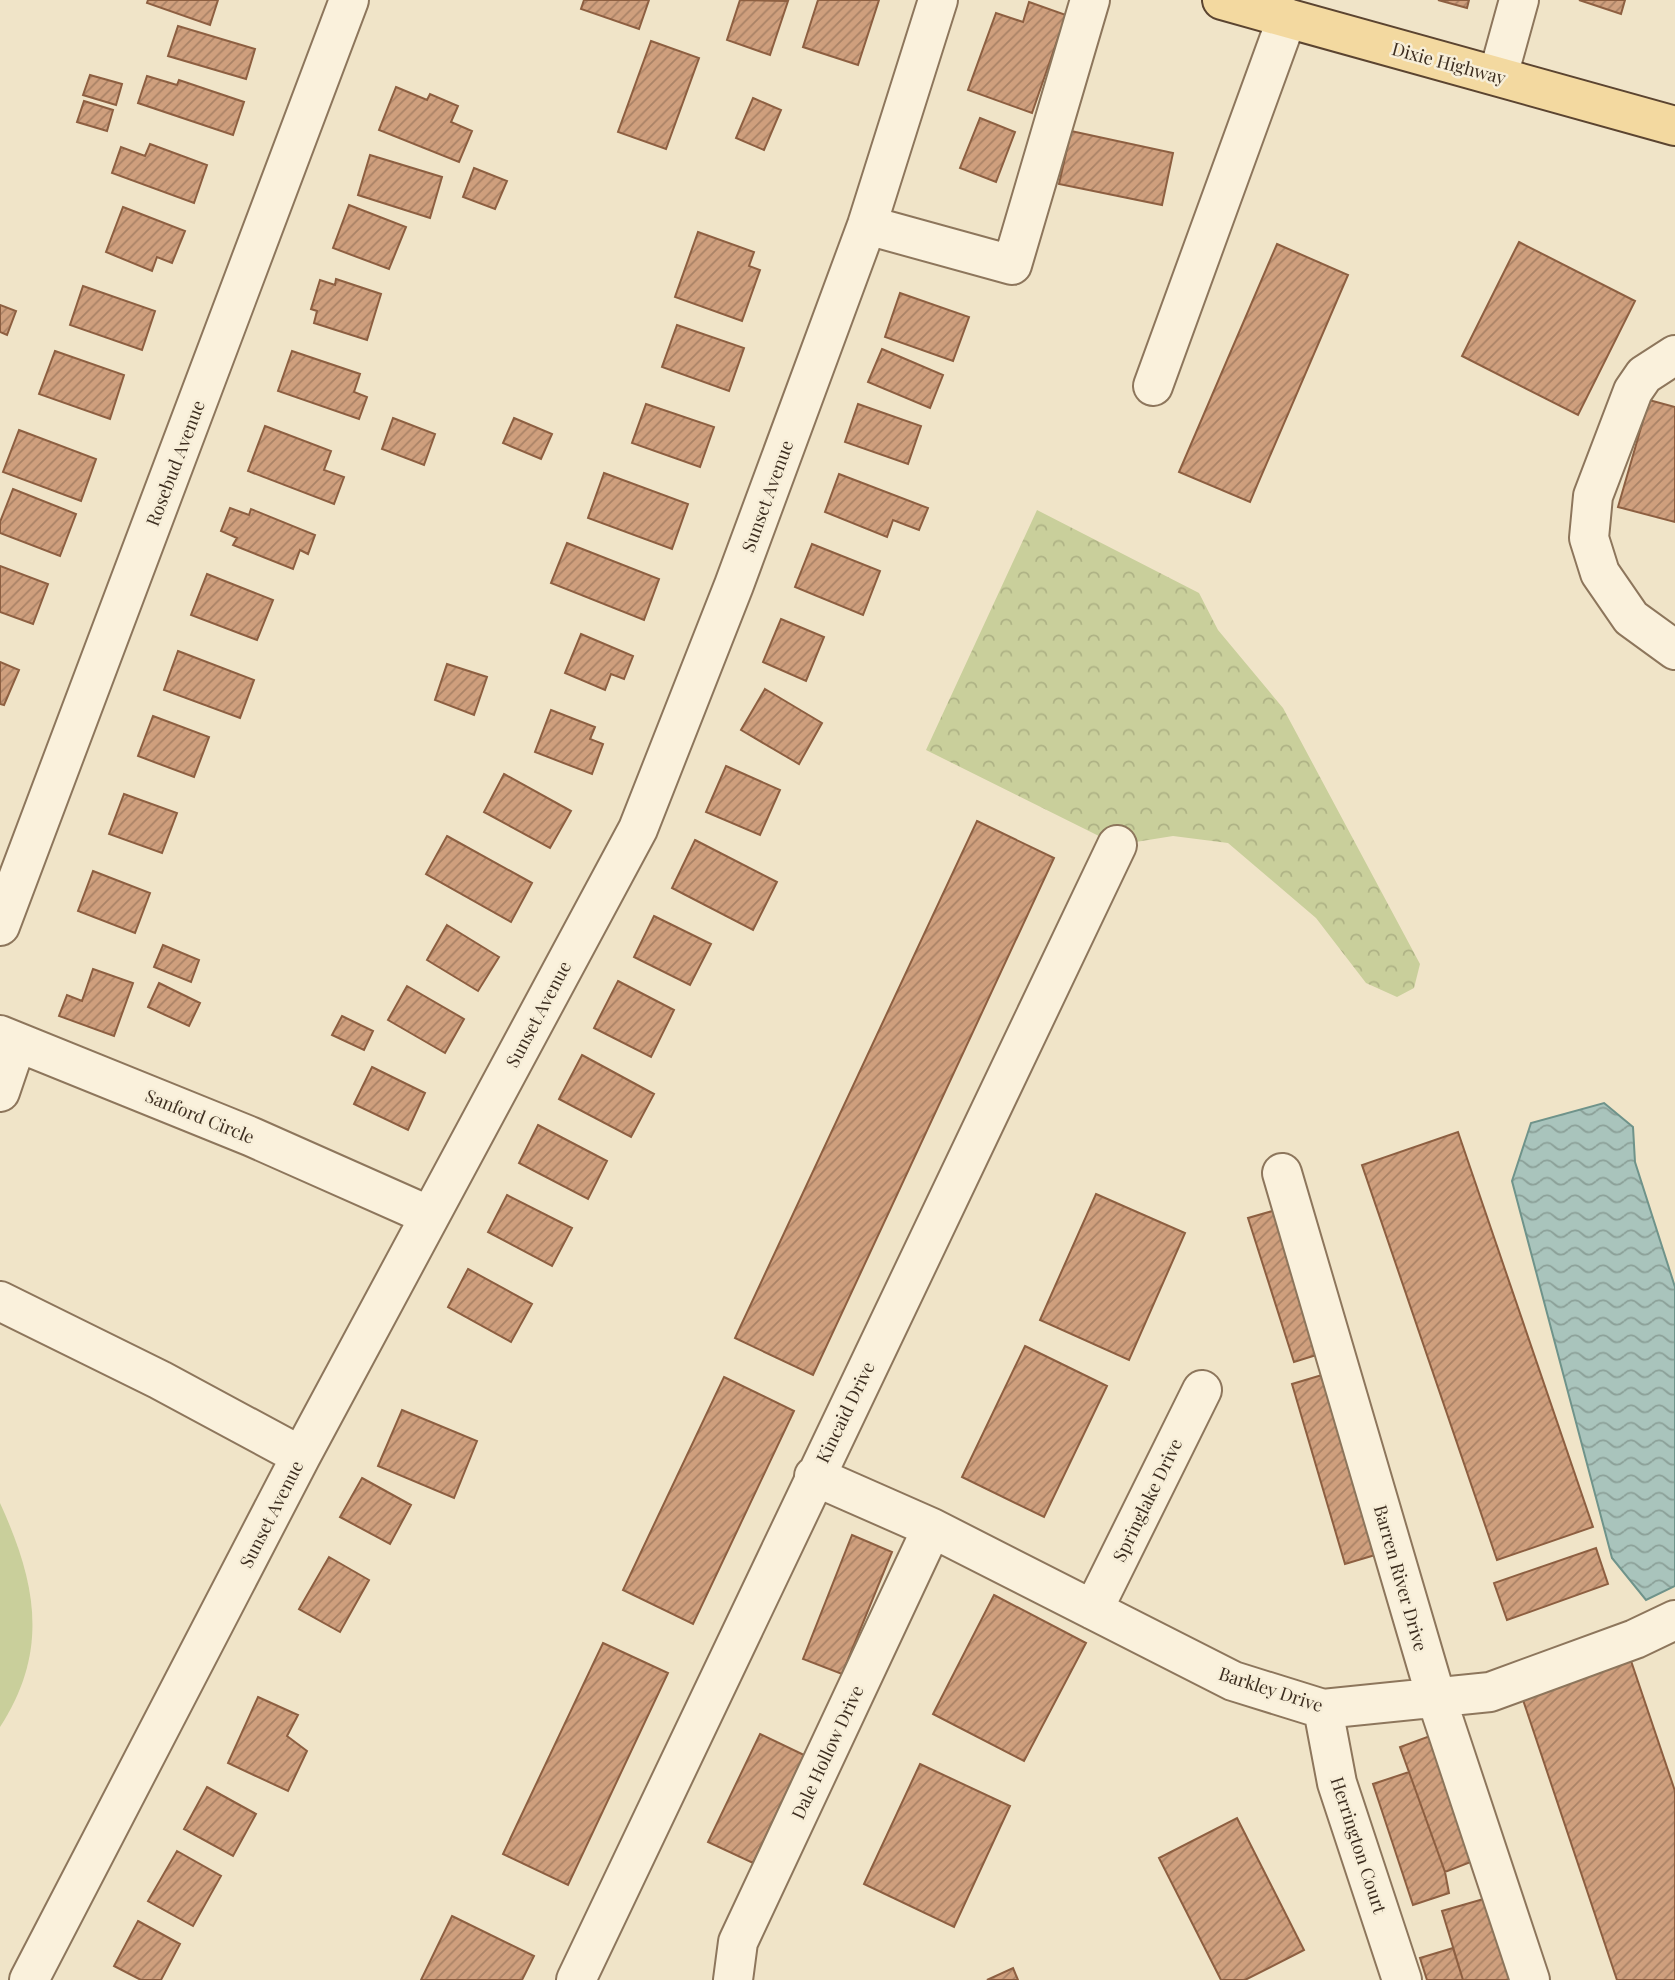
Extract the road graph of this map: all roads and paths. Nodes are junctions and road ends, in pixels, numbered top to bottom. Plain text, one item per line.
1 (349, 0) edge
2 (938, 0) edge
3 (1090, 0) edge
4 (1222, 0) edge
5 (1519, 0) edge
6 (1286, 18) junction
7 (1498, 76) junction
8 (1675, 126) edge
9 (867, 225) junction
10 (1668, 368) edge
11 (1153, 386) dead end
12 (1675, 650) edge
13 (1117, 845) dead end
14 (0, 926) edge
15 (8, 1038) edge
16 (0, 1092) edge
17 (1282, 1173) dead end
18 (430, 1216) junction
19 (0, 1301) edge
20 (1202, 1390) dead end
21 (301, 1456) junction
22 (814, 1476) junction
23 (932, 1528) junction
24 (1093, 1610) junction
25 (1675, 1620) edge
26 (1436, 1697) junction
27 (1323, 1709) junction
28 (29, 1980) edge
29 (576, 1980) edge
30 (733, 1980) edge
31 (1402, 1980) edge
32 (1530, 1980) edge

1 - 14 street, Rosebud Avenue
2 - 9 street, Sunset Avenue
3 - 9 street
4 - 6 main road, Dixie Highway
5 - 7 street
6 - 7 main road, Dixie Highway
6 - 11 street
7 - 8 main road, Dixie Highway
9 - 18 street, Sunset Avenue
10 - 12 street
13 - 22 street, Kincaid Drive
15 - 16 street, Sanford Circle
15 - 18 street, Sanford Circle
17 - 26 street, Barren River Drive
18 - 21 street, Sunset Avenue
19 - 21 street
20 - 24 street, Springlake Drive
21 - 28 street, Sunset Avenue
22 - 23 street, Barkley Drive
22 - 29 street, Kincaid Drive
23 - 24 street, Barkley Drive
23 - 30 street, Dale Hollow Drive
24 - 27 street, Barkley Drive
25 - 26 street, Barkley Drive
26 - 27 street, Barkley Drive
26 - 32 street, Barren River Drive
27 - 31 street, Herrington Court

